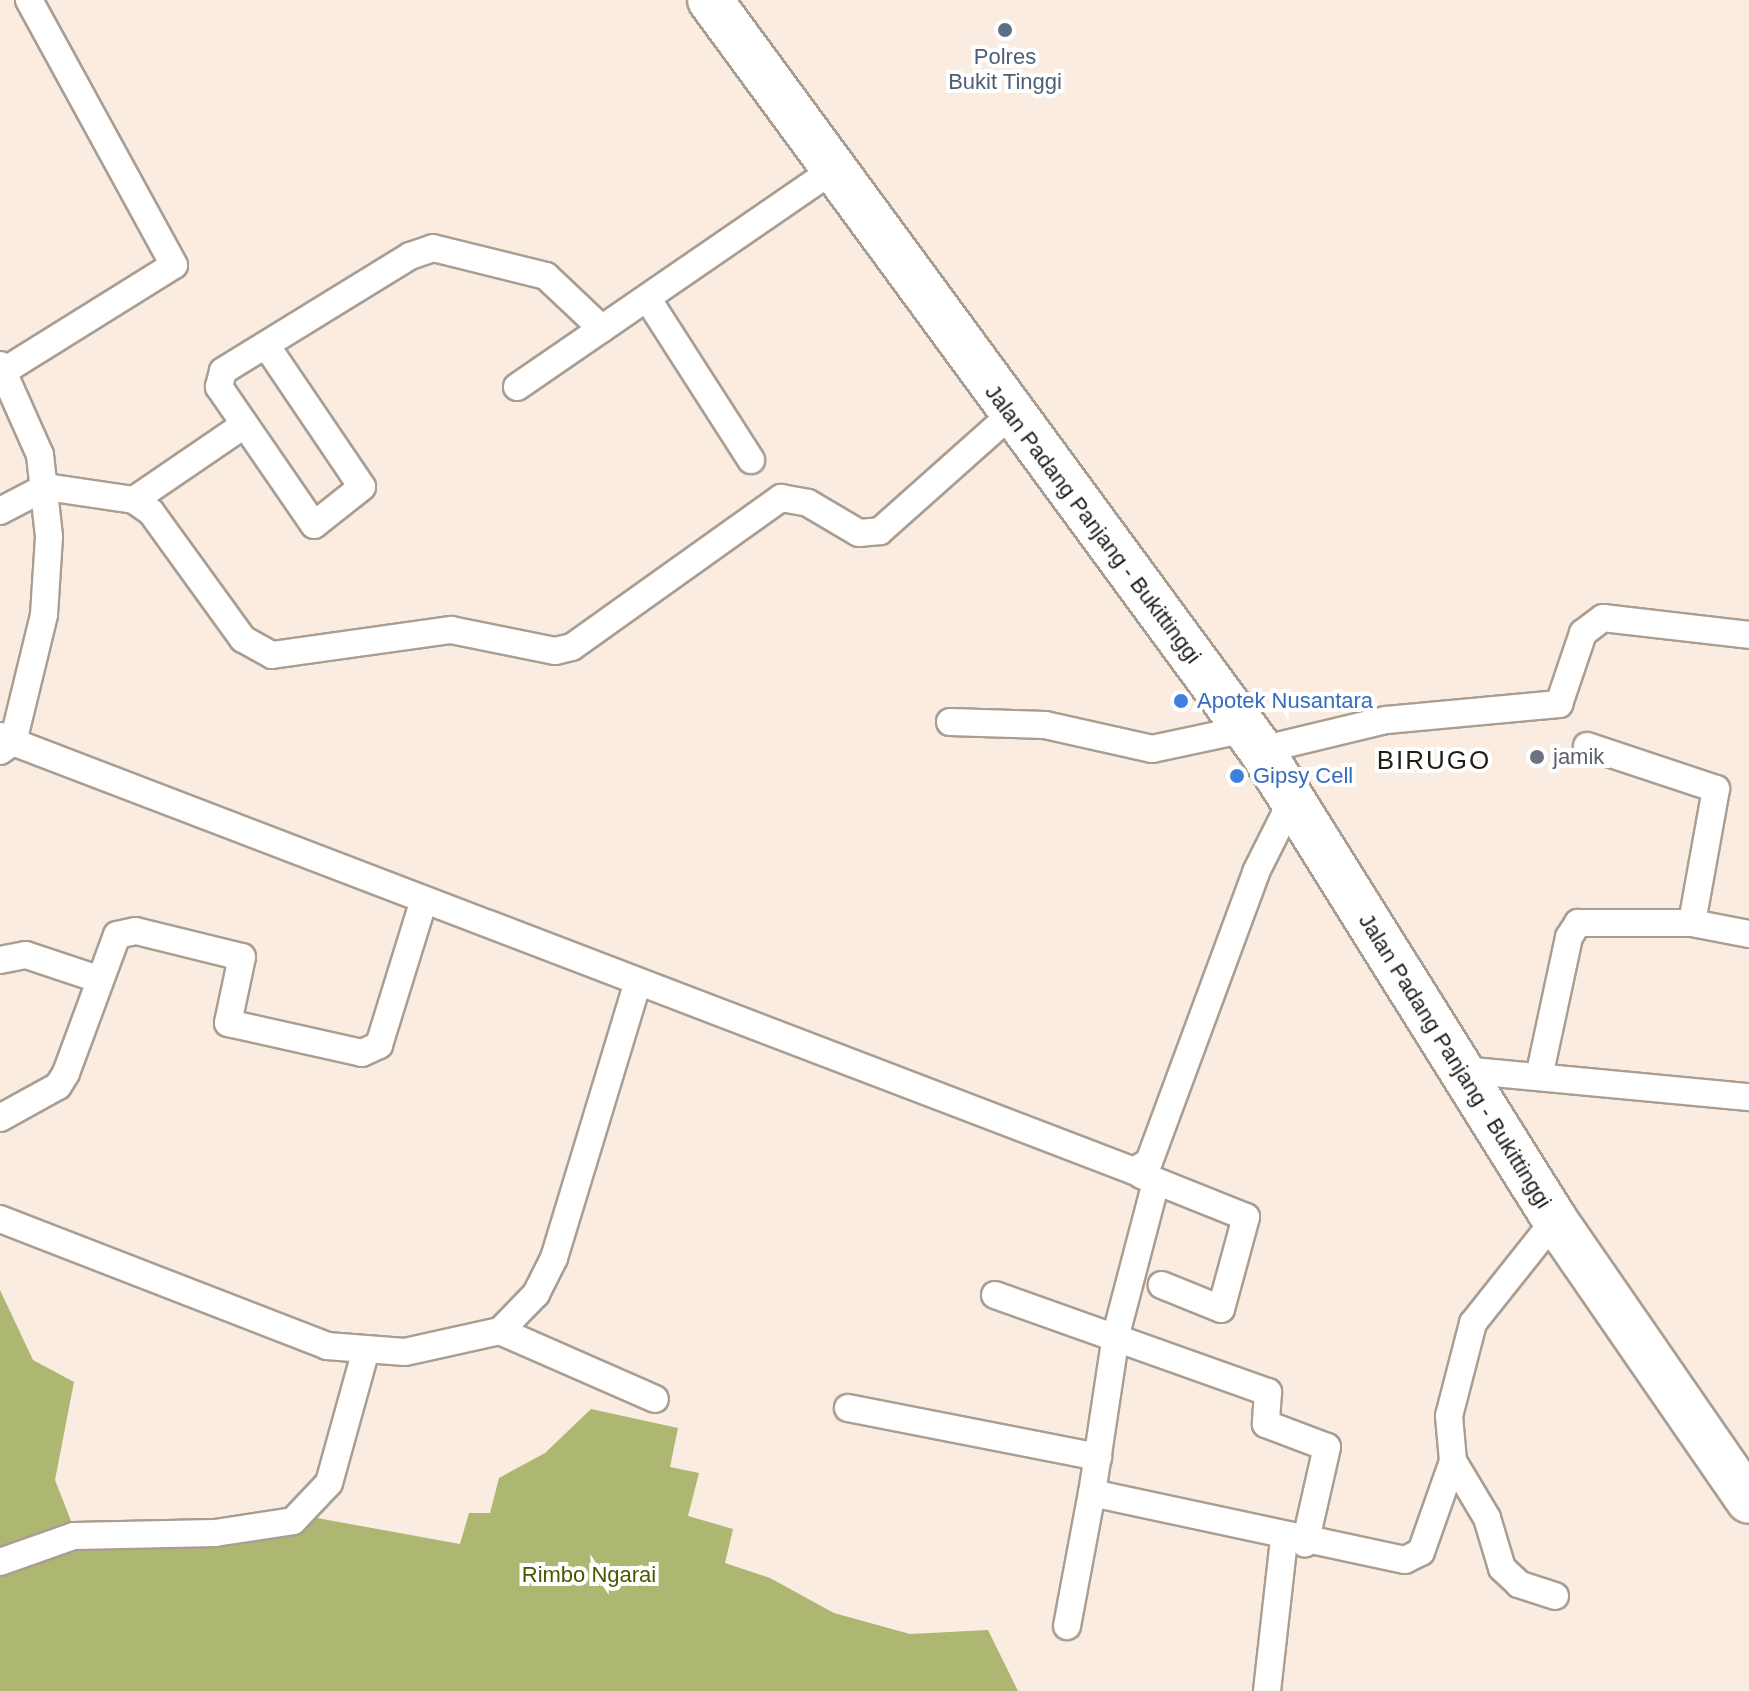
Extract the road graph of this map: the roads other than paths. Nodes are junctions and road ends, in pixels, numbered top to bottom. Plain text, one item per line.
1 (29, 0) edge
2 (710, 0) edge
3 (830, 172) junction
4 (649, 301) junction
5 (602, 329) junction
6 (266, 345) junction
7 (2, 368) edge
8 (517, 387) dead end
9 (1010, 415) junction
10 (244, 425) junction
11 (751, 460) dead end
12 (46, 487) junction
13 (134, 500) junction
14 (0, 511) edge
15 (1749, 635) edge
16 (950, 722) dead end
17 (1254, 740) junction
18 (4, 743) edge
19 (1587, 746) dead end
20 (1291, 802) junction
21 (423, 903) junction
22 (1692, 923) junction
23 (1749, 934) edge
24 (0, 960) edge
25 (98, 979) junction
26 (637, 985) junction
27 (1462, 1070) junction
28 (1539, 1077) junction
29 (1749, 1097) edge
30 (0, 1118) edge
31 (1145, 1177) junction
32 (0, 1219) edge
33 (1555, 1220) junction
34 (1162, 1285) dead end
35 (995, 1295) dead end
36 (500, 1331) junction
37 (1116, 1335) junction
38 (365, 1353) junction
39 (655, 1399) dead end
40 (848, 1408) dead end
41 (1098, 1457) junction
42 (1453, 1461) junction
43 (1092, 1493) junction
44 (1749, 1501) edge
45 (1294, 1542) junction
46 (0, 1562) edge
47 (1555, 1596) dead end
48 (1067, 1626) dead end
49 (1267, 1691) edge

1 - 7 street
2 - 3 highway, Jalan Padang Panjang - Bukittinggi
3 - 4 street
3 - 9 highway, Jalan Padang Panjang - Bukittinggi
4 - 5 street
4 - 11 street
5 - 6 street
5 - 8 street
6 - 10 street
6 - 10 street
7 - 12 street
9 - 13 street
9 - 17 highway, Jalan Padang Panjang - Bukittinggi
10 - 13 street
12 - 13 street
12 - 14 street
12 - 18 street
15 - 17 street
16 - 17 street
17 - 20 highway, Jalan Padang Panjang - Bukittinggi
18 - 21 street
19 - 22 street
20 - 27 highway, Jalan Padang Panjang - Bukittinggi
20 - 31 street
21 - 25 street
21 - 26 street
22 - 23 street
22 - 28 street
24 - 25 street
25 - 30 street
26 - 31 street
26 - 36 street
27 - 28 street
27 - 33 highway, Jalan Padang Panjang - Bukittinggi
28 - 29 street
31 - 34 street
31 - 37 street
32 - 38 street
33 - 42 street
33 - 44 highway, Jalan Padang Panjang - Bukittinggi
35 - 37 street
36 - 38 street
36 - 39 street
37 - 41 street
37 - 45 street
38 - 46 street
40 - 41 street
41 - 43 street
42 - 45 street
42 - 47 street
43 - 45 street
43 - 48 street
45 - 49 street

